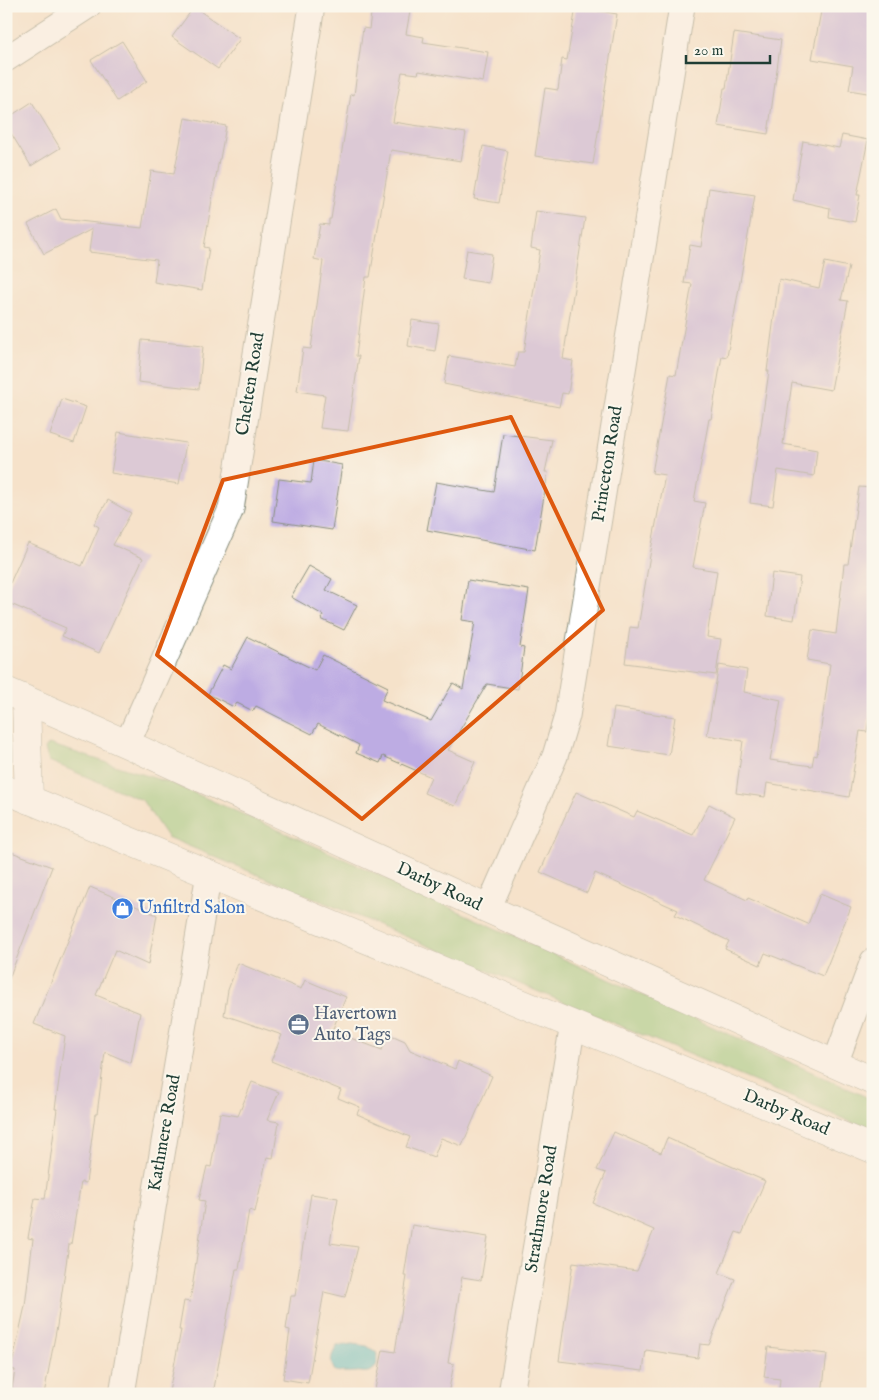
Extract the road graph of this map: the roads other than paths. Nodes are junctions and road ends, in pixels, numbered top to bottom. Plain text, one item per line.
1 (88, 6) edge
2 (312, 6) edge
3 (682, 6) edge
4 (6, 59) edge
5 (16, 696) edge
6 (127, 744) junction
7 (17, 795) edge
8 (209, 873) junction
9 (488, 909) junction
10 (873, 961) edge
11 (573, 1024) junction
12 (835, 1064) junction
13 (873, 1081) edge
14 (873, 1149) edge
15 (122, 1394) edge
16 (511, 1394) edge

1 - 4 street
2 - 6 street, Chelten Road
3 - 9 street, Princeton Road
5 - 6 main road, Darby Road
5 - 7 main road
6 - 9 main road, Darby Road
7 - 8 main road, Darby Road
8 - 11 main road, Darby Road
8 - 15 street, Kathmere Road
9 - 12 main road, Darby Road
10 - 12 street
11 - 14 main road, Darby Road
11 - 16 street, Strathmore Road
12 - 13 main road, Darby Road

